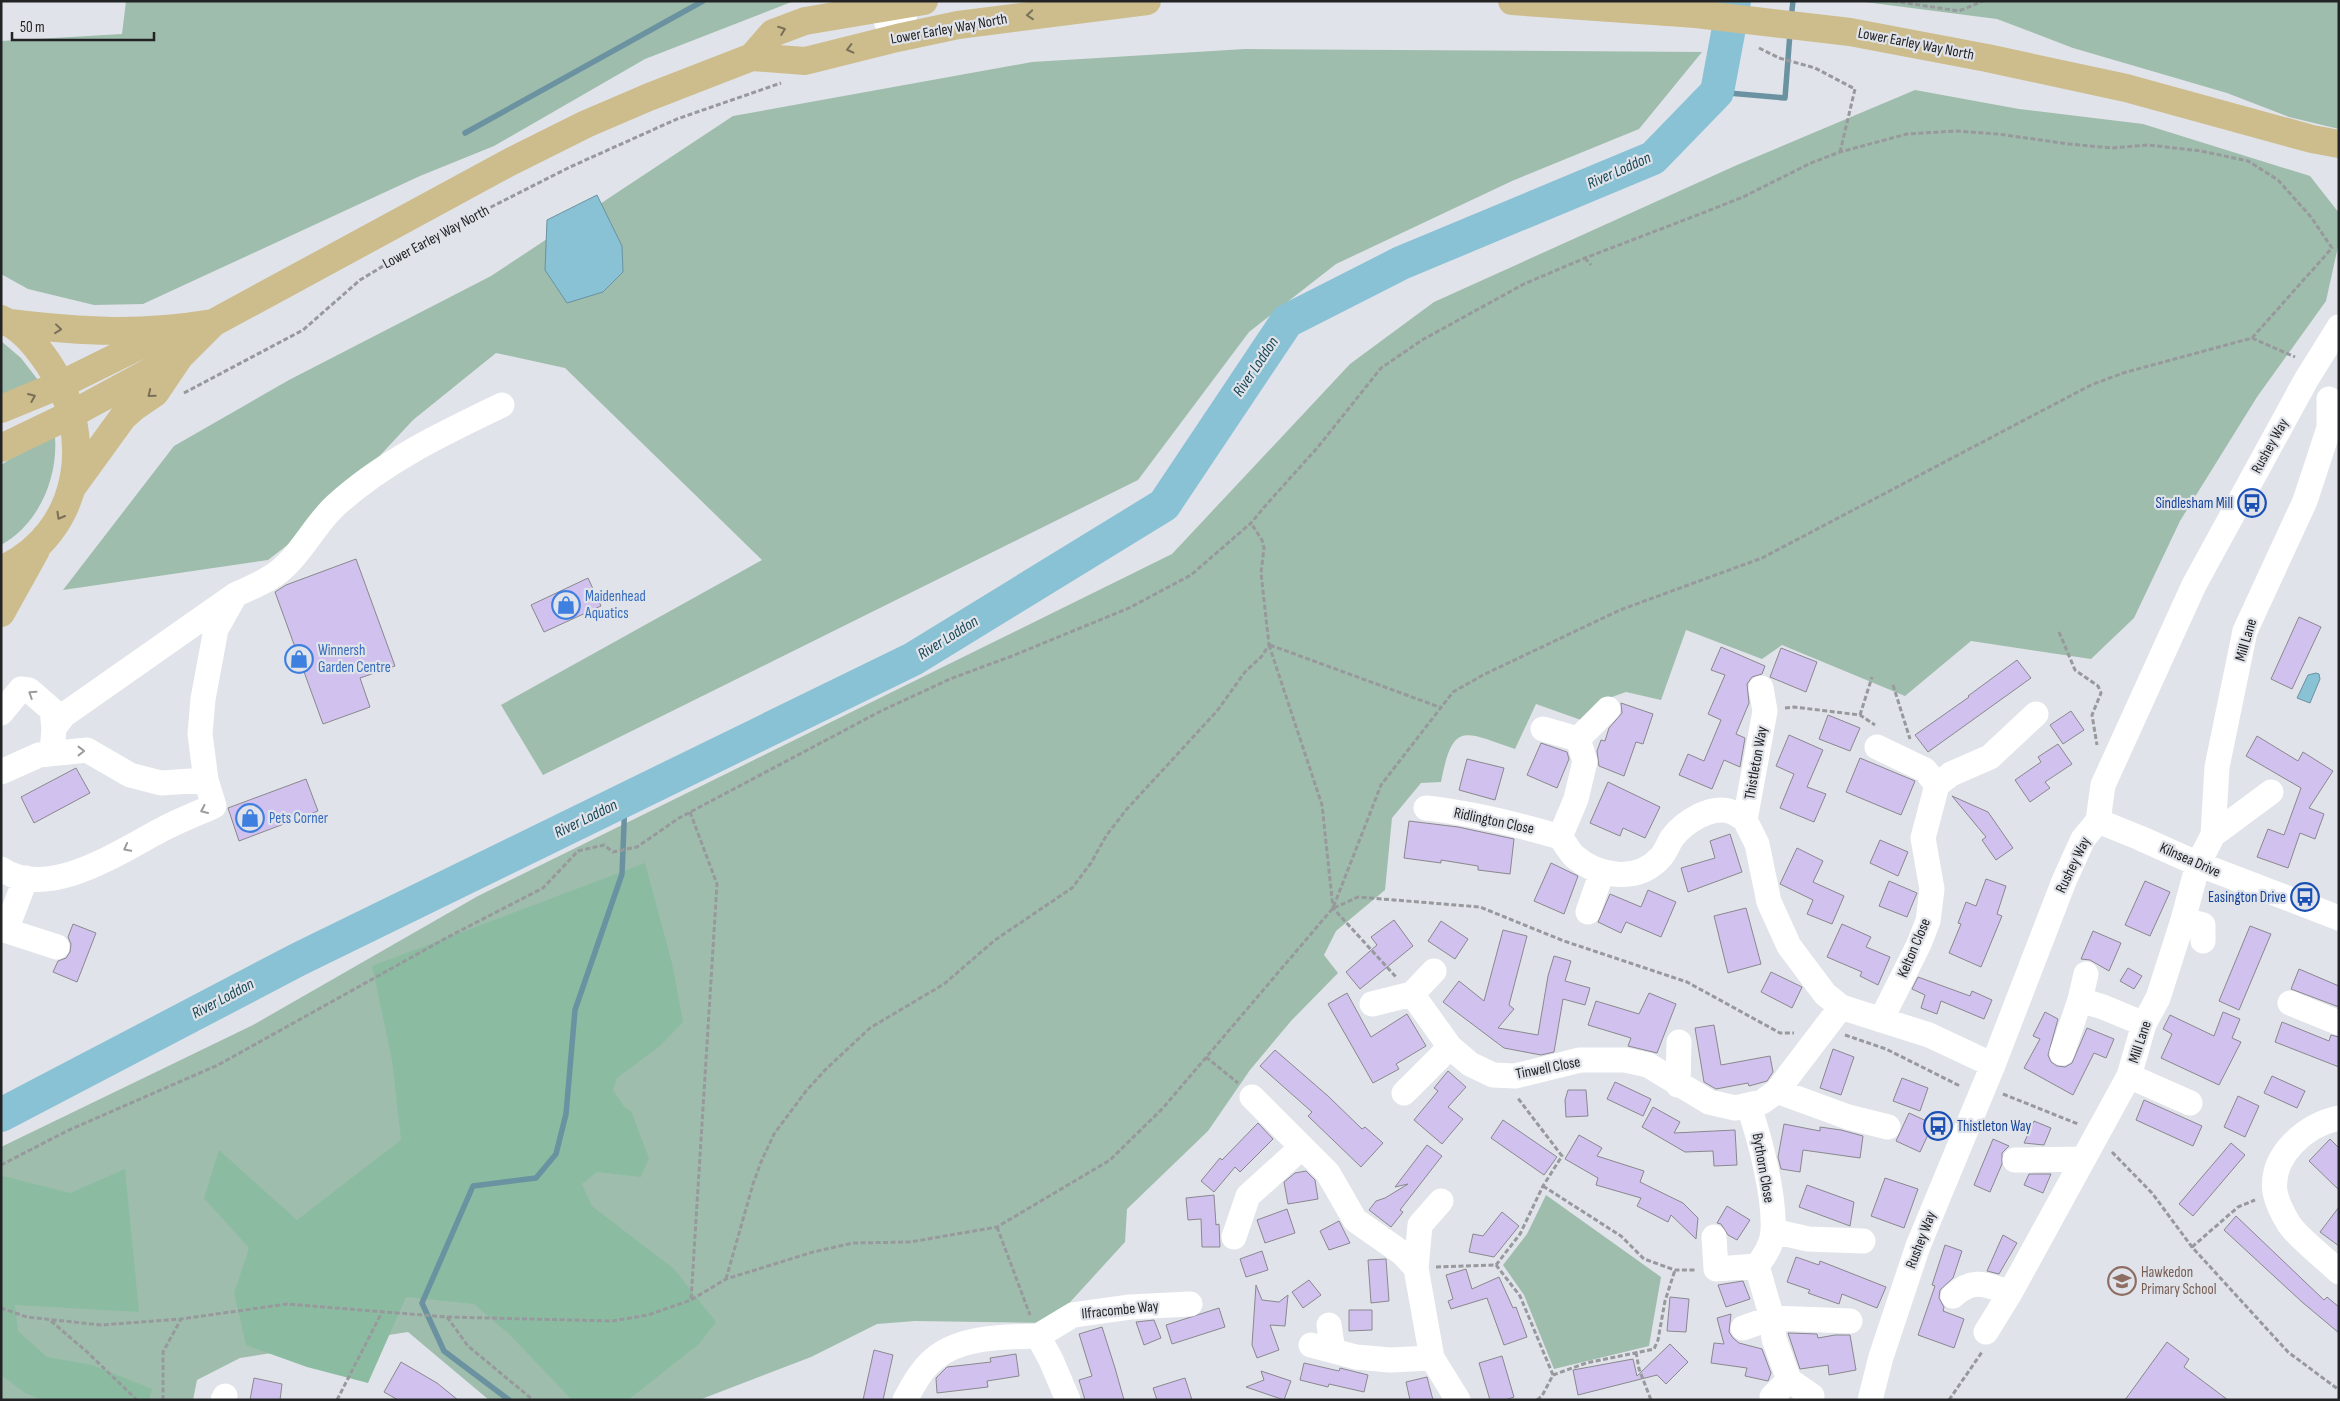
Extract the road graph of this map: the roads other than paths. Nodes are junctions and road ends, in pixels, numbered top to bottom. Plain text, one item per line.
1 (843, 1) edge
2 (1147, 1) edge
3 (1512, 1) edge
4 (899, 3) edge
5 (821, 18) junction
6 (897, 38) junction
7 (752, 57) junction
8 (2312, 139) junction
9 (2339, 144) edge
10 (2339, 163) edge
11 (5, 321) edge
12 (213, 323) junction
13 (2339, 327) edge
14 (171, 330) junction
15 (180, 356) junction
16 (62, 384) junction
17 (2329, 399) dead end
18 (502, 405) dead end
19 (1, 409) edge
20 (72, 414) junction
21 (7, 448) edge
22 (2329, 459) edge
23 (73, 486) junction
24 (40, 542) junction
25 (1, 570) edge
26 (235, 594) junction
27 (1, 613) edge
28 (1763, 699) road end
29 (1608, 709) dead end
30 (1, 713) edge
31 (2036, 714) dead end
32 (54, 728) junction
33 (1543, 729) dead end
34 (1880, 738) road end
35 (1578, 739) junction
36 (52, 753) junction
37 (1, 772) edge
38 (206, 780) junction
39 (1937, 785) junction
40 (2271, 792) dead end
41 (1426, 808) dead end
42 (1746, 820) junction
43 (2098, 821) junction
44 (2213, 834) junction
45 (1560, 837) junction
46 (2198, 864) junction
47 (1, 869) edge
48 (1602, 872) junction
49 (26, 878) junction
50 (1588, 912) dead end
51 (2339, 918) edge
52 (2183, 920) junction
53 (4, 930) edge
54 (2203, 941) dead end
55 (57, 947) dead end
56 (1434, 971) dead end
57 (2086, 974) dead end
58 (1412, 994) junction
59 (2080, 1000) junction
60 (2290, 1003) dead end
61 (1372, 1004) dead end
62 (1841, 1007) junction
63 (1881, 1020) junction
64 (2339, 1023) edge
65 (2144, 1024) junction
66 (1679, 1042) dead end
67 (1450, 1047) junction
68 (2062, 1053) dead end
69 (1992, 1065) junction
70 (2130, 1076) junction
71 (1678, 1085) junction
72 (1777, 1091) junction
73 (1404, 1093) dead end
74 (1252, 1097) road end
75 (2190, 1103) dead end
76 (1749, 1107) junction
77 (2339, 1118) edge
78 (1888, 1127) dead end
79 (1302, 1147) junction
80 (2083, 1159) junction
81 (2015, 1160) dead end
82 (1441, 1201) dead end
83 (1773, 1231) junction
84 (1234, 1237) dead end
85 (1714, 1237) dead end
86 (1863, 1241) dead end
87 (1757, 1266) junction
88 (1416, 1268) junction
89 (2339, 1272) edge
90 (2010, 1293) junction
91 (1953, 1296) dead end
92 (1190, 1304) dead end
93 (1772, 1318) junction
94 (1850, 1321) dead end
95 (1330, 1325) dead end
96 (1743, 1328) dead end
97 (1986, 1332) dead end
98 (1038, 1336) junction
99 (1432, 1358) junction
100 (1812, 1396) dead end
101 (905, 1400) edge
102 (1068, 1400) edge
103 (1458, 1400) edge
104 (1870, 1400) edge

1 - 5 street
2 -> 6 main road, Lower Earley Way North
3 - 8 main road, Lower Earley Way North
4 - 5 main road, Lower Earley Way North
4 - 6 street
7 -> 5 main road, Lower Earley Way North
6 -> 7 main road, Lower Earley Way North
7 - 12 main road, Lower Earley Way North
8 - 9 main road, Lower Earley Way North
8 - 10 main road, Lower Earley Way North
11 -> 14 main road, Lower Earley Way North
11 - 16 main road
12 - 14 main road, Lower Earley Way North
12 - 15 main road, Lower Earley Way North
13 - 43 street, Rushey Way
14 - 16 main road, Lower Earley Way North
15 - 20 main road, Lower Earley Way North
15 -> 23 main road, Lower Earley Way North
19 -> 16 main road, Lower Earley Way North
16 - 20 main road
17 - 22 street, Mill Lane
18 - 26 street
20 - 21 main road, Lower Earley Way North
20 - 23 main road
22 - 44 street, Mill Lane
23 -> 24 main road
24 - 25 main road
24 - 27 main road
26 - 32 street
26 - 38 street
28 - 42 street, Thistleton Way
29 - 35 street
32 -> 30 street
31 - 39 street
32 - 36 street
33 - 35 street
34 - 39 street
35 - 45 street
36 - 37 street
36 -> 38 street
38 -> 49 street
39 - 63 street, Kelton Close
40 - 44 street, Mill Lane
41 - 45 street, Ridlington Close
42 - 48 street
42 - 62 street, Thistleton Way
43 - 46 street, Kilnsea Drive
43 - 69 street, Rushey Way
44 - 46 street, Mill Lane
45 - 48 street
46 - 51 street, Kilnsea Drive
46 - 52 street, Mill Lane
47 - 49 street
48 - 50 street
49 - 53 street
52 - 54 street
52 - 65 street, Mill Lane
53 - 55 street
56 - 58 street
57 - 59 street
58 - 61 street
58 - 67 street, Tinwell Close
59 - 65 street
59 - 68 street
60 - 64 street
62 - 63 street, Thistleton Way
62 - 72 street
63 - 69 street, Thistleton Way
65 - 70 street, Mill Lane
66 - 71 street
67 - 71 street, Tinwell Close
67 - 73 street
69 - 104 street, Rushey Way
70 - 75 street
70 - 80 street, Mill Lane
71 - 76 street, Tinwell Close
72 - 76 street
72 - 78 street
74 - 79 street
76 - 83 street, Bythorn Close
77 - 89 street
79 - 84 street
79 - 88 street
80 - 81 street
80 - 90 street, Mill Lane
82 - 88 street
83 - 86 street
83 - 87 street, Bythorn Close
85 - 87 street
87 - 93 street
88 - 99 street
90 - 91 street
90 - 97 street, Mill Lane
92 - 98 street, Ilfracombe Way
93 - 94 street
93 - 96 street
93 - 100 street
95 - 99 street
98 - 101 street
98 - 102 street
99 - 103 street

